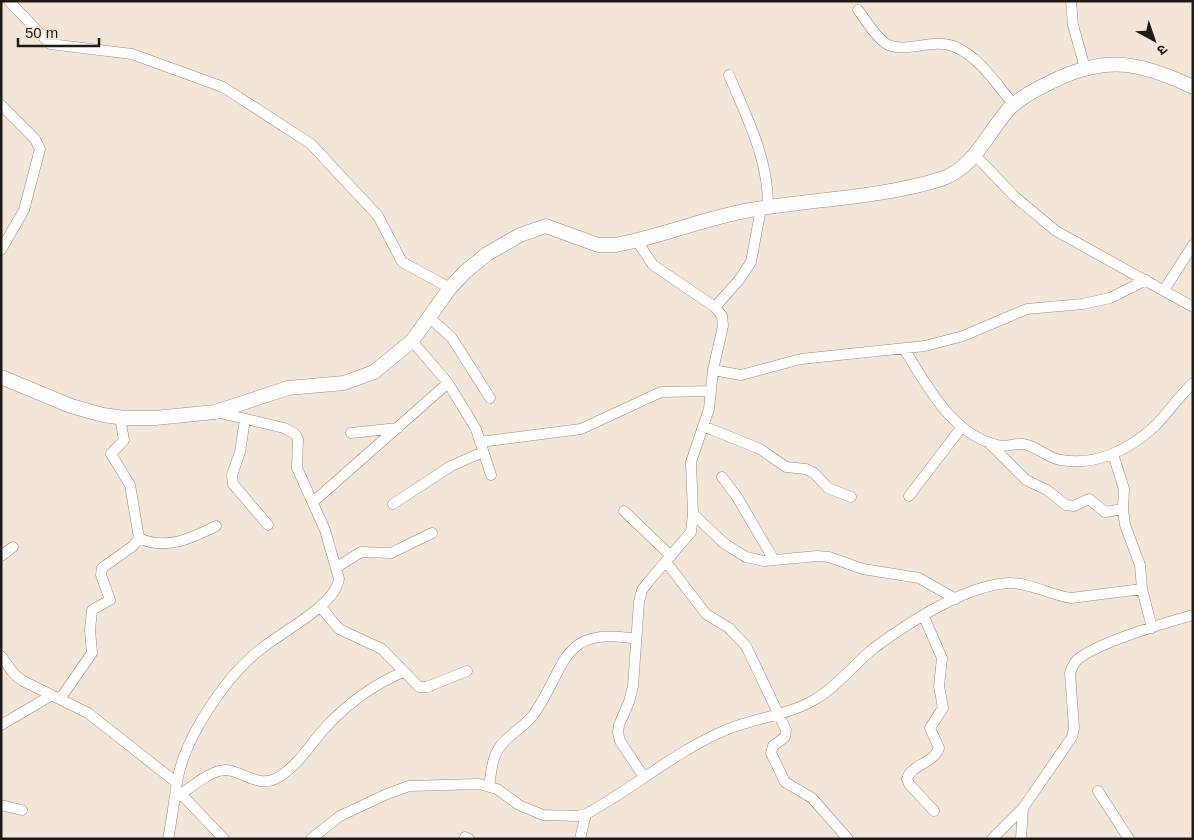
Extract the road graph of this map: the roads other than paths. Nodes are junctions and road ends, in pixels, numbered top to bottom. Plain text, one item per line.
1 (10, 1) edge
2 (1071, 1) edge
3 (858, 10) dead end
4 (1085, 68) junction
5 (729, 75) dead end
6 (1193, 87) edge
7 (1, 105) edge
8 (1014, 105) junction
9 (974, 154) junction
10 (764, 208) junction
11 (637, 241) junction
12 (1193, 245) edge
13 (1, 250) edge
14 (1146, 280) junction
15 (450, 288) junction
16 (1164, 290) junction
17 (715, 307) junction
18 (1193, 307) edge
19 (429, 317) junction
20 (412, 341) junction
21 (904, 349) junction
22 (713, 370) junction
23 (1, 377) edge
24 (1193, 383) edge
25 (448, 384) junction
26 (711, 391) junction
27 (490, 398) dead end
28 (215, 412) junction
29 (120, 417) junction
30 (245, 419) junction
31 (703, 426) junction
32 (398, 428) junction
33 (961, 428) junction
34 (351, 433) dead end
35 (480, 442) junction
36 (990, 443) junction
37 (483, 452) junction
38 (1113, 454) junction
39 (491, 475) dead end
40 (722, 477) dead end
41 (910, 496) dead end
42 (851, 497) dead end
43 (313, 502) junction
44 (392, 504) dead end
45 (1123, 510) junction
46 (624, 511) dead end
47 (693, 514) junction
48 (268, 525) dead end
49 (216, 526) dead end
50 (432, 533) dead end
51 (139, 538) junction
52 (13, 547) dead end
53 (1, 556) edge
54 (668, 559) junction
55 (774, 560) junction
56 (337, 567) junction
57 (1142, 589) junction
58 (956, 599) junction
59 (320, 606) junction
60 (1193, 615) edge
61 (924, 617) junction
62 (1152, 628) junction
63 (636, 639) junction
64 (1, 656) edge
65 (467, 670) dead end
66 (404, 672) junction
67 (56, 697) junction
68 (779, 714) junction
69 (3, 724) edge
70 (644, 777) junction
71 (177, 783) junction
72 (489, 786) junction
73 (1098, 791) dead end
74 (179, 795) junction
75 (1, 805) edge
76 (1022, 808) junction
77 (22, 810) dead end
78 (934, 811) dead end
79 (586, 814) junction
80 (168, 839) edge
81 (224, 839) edge
82 (311, 839) edge
83 (580, 839) edge
84 (848, 839) edge
85 (992, 839) edge
86 (1021, 839) edge
87 (1129, 839) edge

1 - 15 street
2 - 4 street
3 - 8 street
4 - 6 street
4 - 8 street
5 - 10 street
7 - 13 street
8 - 9 street
9 - 10 street
9 - 14 street
10 - 11 street
10 - 17 street
11 - 15 street
11 - 17 street
12 - 16 street
14 - 16 street
14 - 21 street
15 - 19 street
16 - 18 street
17 - 22 street
19 - 20 street
19 - 27 street
20 - 25 street
20 - 28 street
21 - 22 street
21 - 33 street
22 - 26 street
23 - 29 street
24 - 38 street
25 - 32 street
25 - 35 street
26 - 31 street
26 - 35 street
28 - 29 street
28 - 30 street
29 - 51 street
30 - 43 street
30 - 48 street
31 - 42 street
31 - 47 street
32 - 34 street
32 - 43 street
33 - 36 street
33 - 41 street
35 - 37 street
36 - 38 street
36 - 45 street
37 - 39 street
37 - 44 street
38 - 45 street
40 - 55 street
43 - 56 street
45 - 57 street
46 - 54 street
47 - 54 street
47 - 55 street
49 - 51 street
50 - 56 street
51 - 67 street
52 - 53 street
54 - 63 street
54 - 68 street
55 - 58 street
56 - 59 street
57 - 58 street
57 - 62 street
58 - 61 street
59 - 66 street
59 - 71 street
60 - 62 street
61 - 68 street
61 - 78 street
62 - 76 street
63 - 70 street
63 - 72 street
64 - 67 street
65 - 66 street
66 - 74 street
67 - 69 street
67 - 71 street
68 - 70 street
68 - 84 street
70 - 79 street
71 - 74 street
72 - 79 street
72 - 82 street
73 - 87 street
74 - 80 street
74 - 81 street
75 - 77 street
76 - 85 street
76 - 86 street
79 - 83 street

